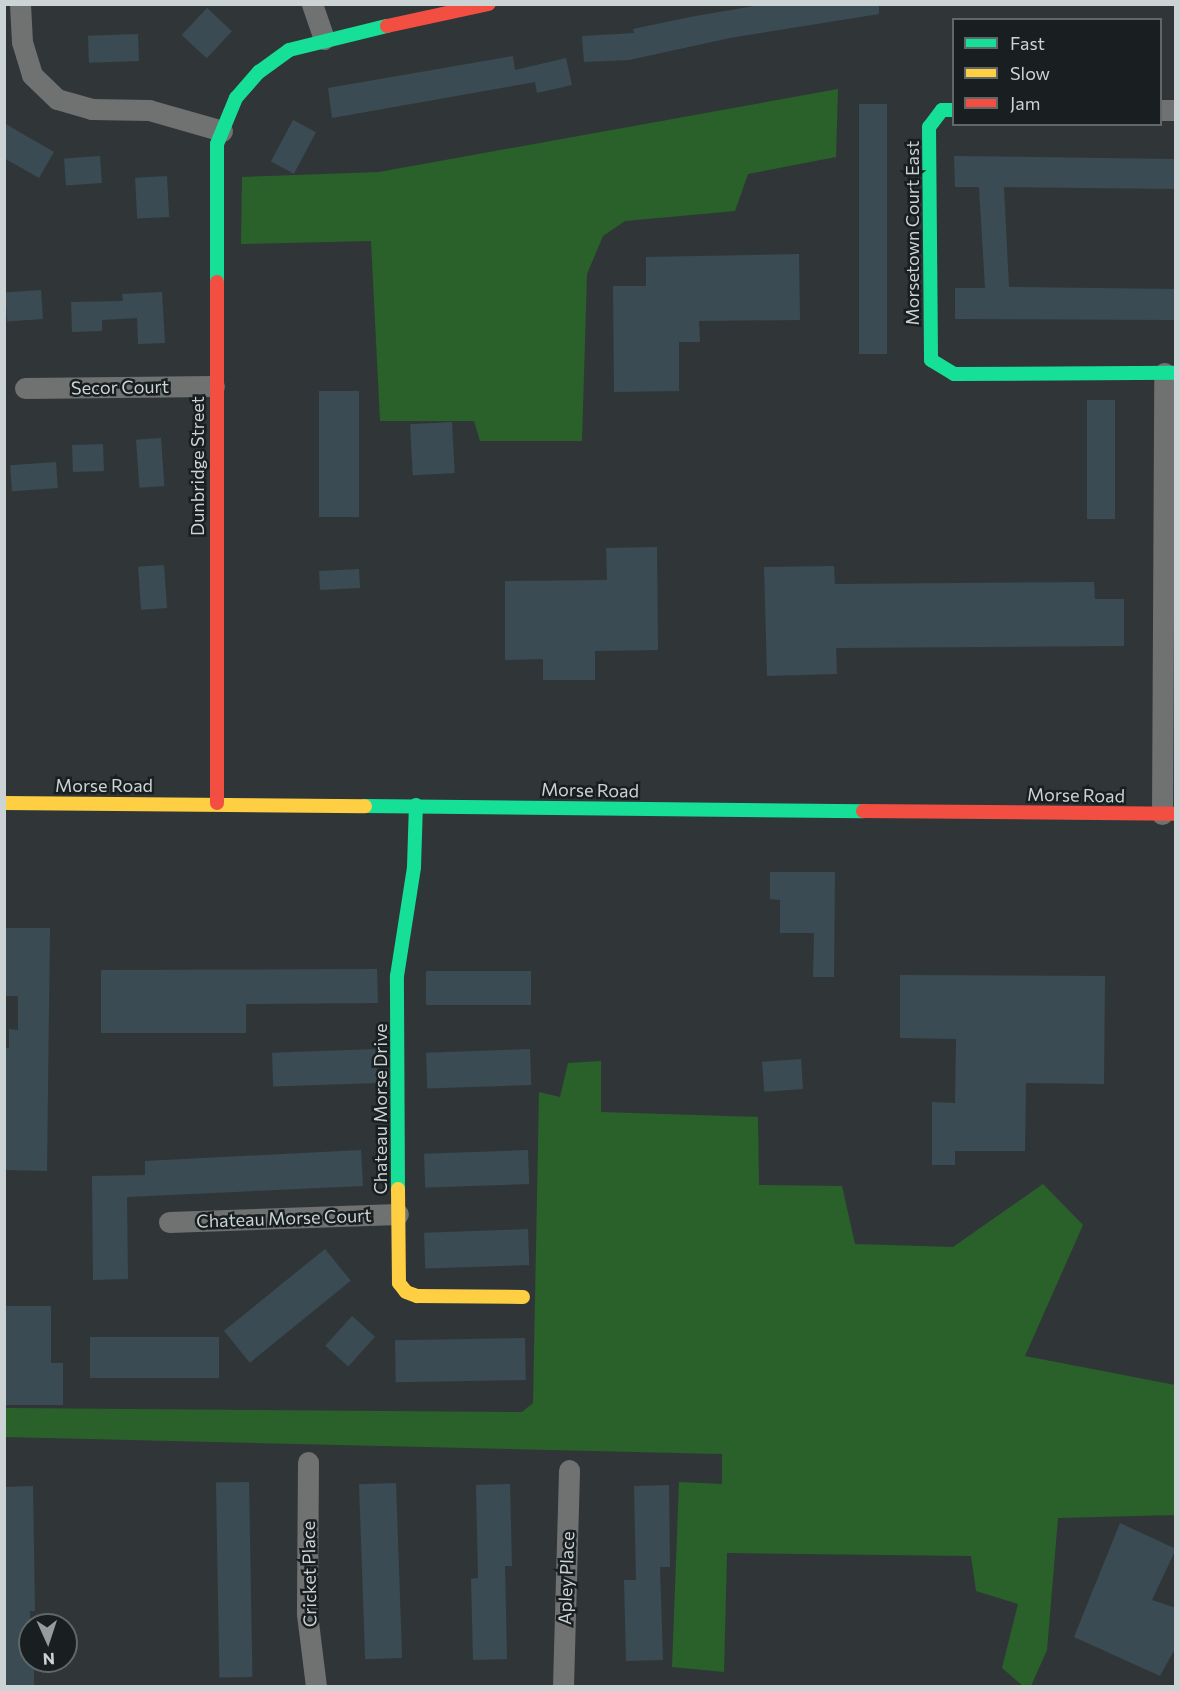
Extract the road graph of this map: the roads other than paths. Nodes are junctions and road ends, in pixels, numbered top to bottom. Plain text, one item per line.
1 (20, 4) edge
2 (312, 4) edge
3 (489, 4) edge
4 (324, 39) junction
5 (948, 110) edge
6 (222, 131) junction
7 (1170, 373) edge
8 (214, 386) junction
9 (25, 388) dead end
10 (4, 802) edge
11 (218, 803) junction
12 (416, 806) junction
13 (1169, 814) edge
14 (398, 1214) junction
15 (170, 1222) dead end
16 (523, 1297) dead end
17 (308, 1462) dead end
18 (569, 1470) dead end
19 (316, 1686) edge
20 (563, 1686) edge

1 - 6 street
2 - 4 street
3 - 4 street, Dunbridge Street
4 - 6 street, Dunbridge Street
5 - 7 street, Morsetown Court East
6 - 8 street, Dunbridge Street
7 - 13 street
8 - 9 street, Secor Court
8 - 11 street, Dunbridge Street
10 - 11 street, Morse Road
11 - 12 street, Morse Road
12 - 13 street, Morse Road
12 - 14 street, Chateau Morse Drive
14 - 15 street, Chateau Morse Court
14 - 16 street, Chateau Morse Drive
17 - 19 street, Cricket Place
18 - 20 street, Apley Place

